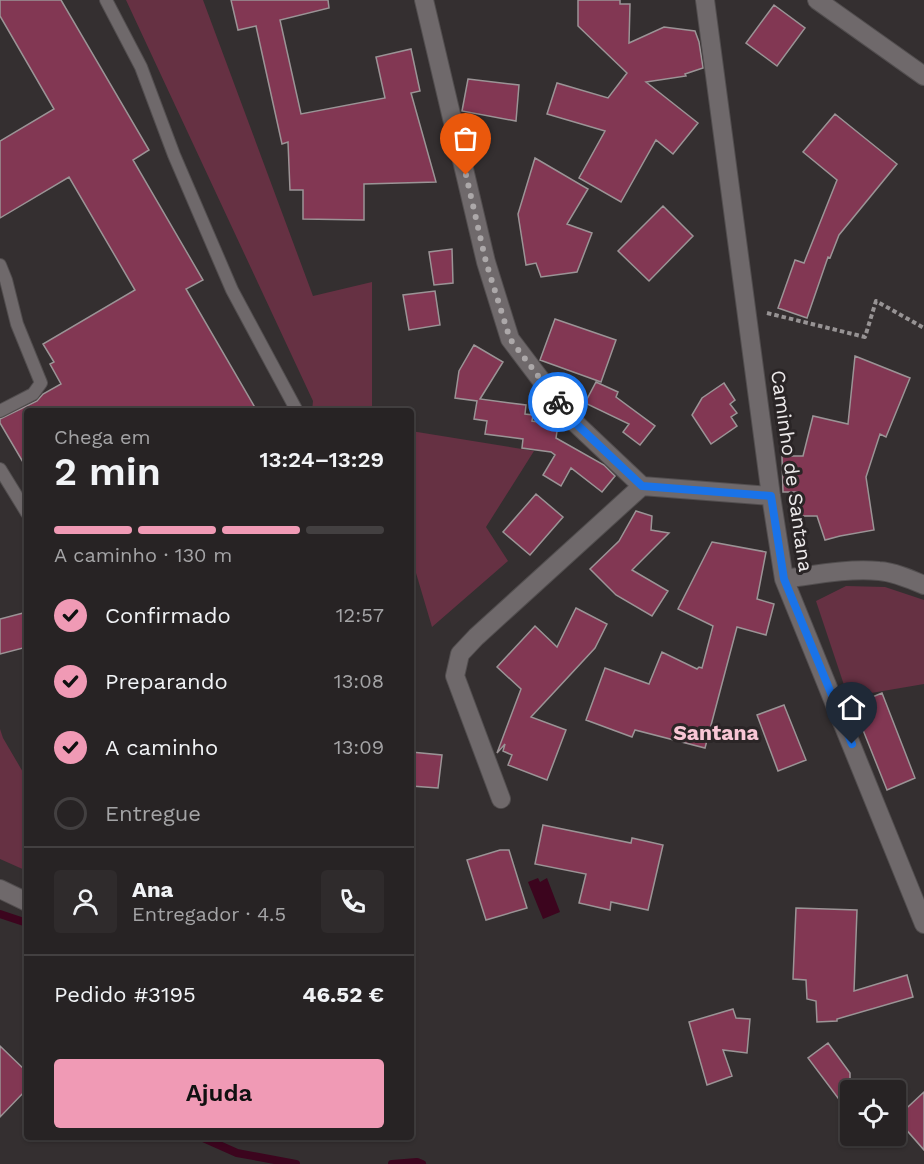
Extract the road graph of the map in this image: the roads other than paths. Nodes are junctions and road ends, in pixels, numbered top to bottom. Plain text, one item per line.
1 (106, 0) edge
2 (424, 0) edge
3 (705, 0) edge
4 (817, 0) edge
5 (924, 76) edge
6 (0, 265) edge
7 (295, 408) edge
8 (0, 411) edge
9 (0, 469) edge
10 (642, 486) junction
11 (771, 496) junction
12 (24, 508) edge
13 (784, 579) junction
14 (924, 585) edge
15 (501, 799) dead end
16 (0, 889) edge
17 (24, 901) edge
18 (924, 924) edge

1 - 7 lane
2 - 10 street
3 - 11 street, Caminho de Santana
4 - 5 street
6 - 8 lane
9 - 12 lane
10 - 11 street
10 - 15 street
11 - 13 street, Caminho de Santana
13 - 14 street
13 - 18 street, Caminho de Santana
16 - 17 street

